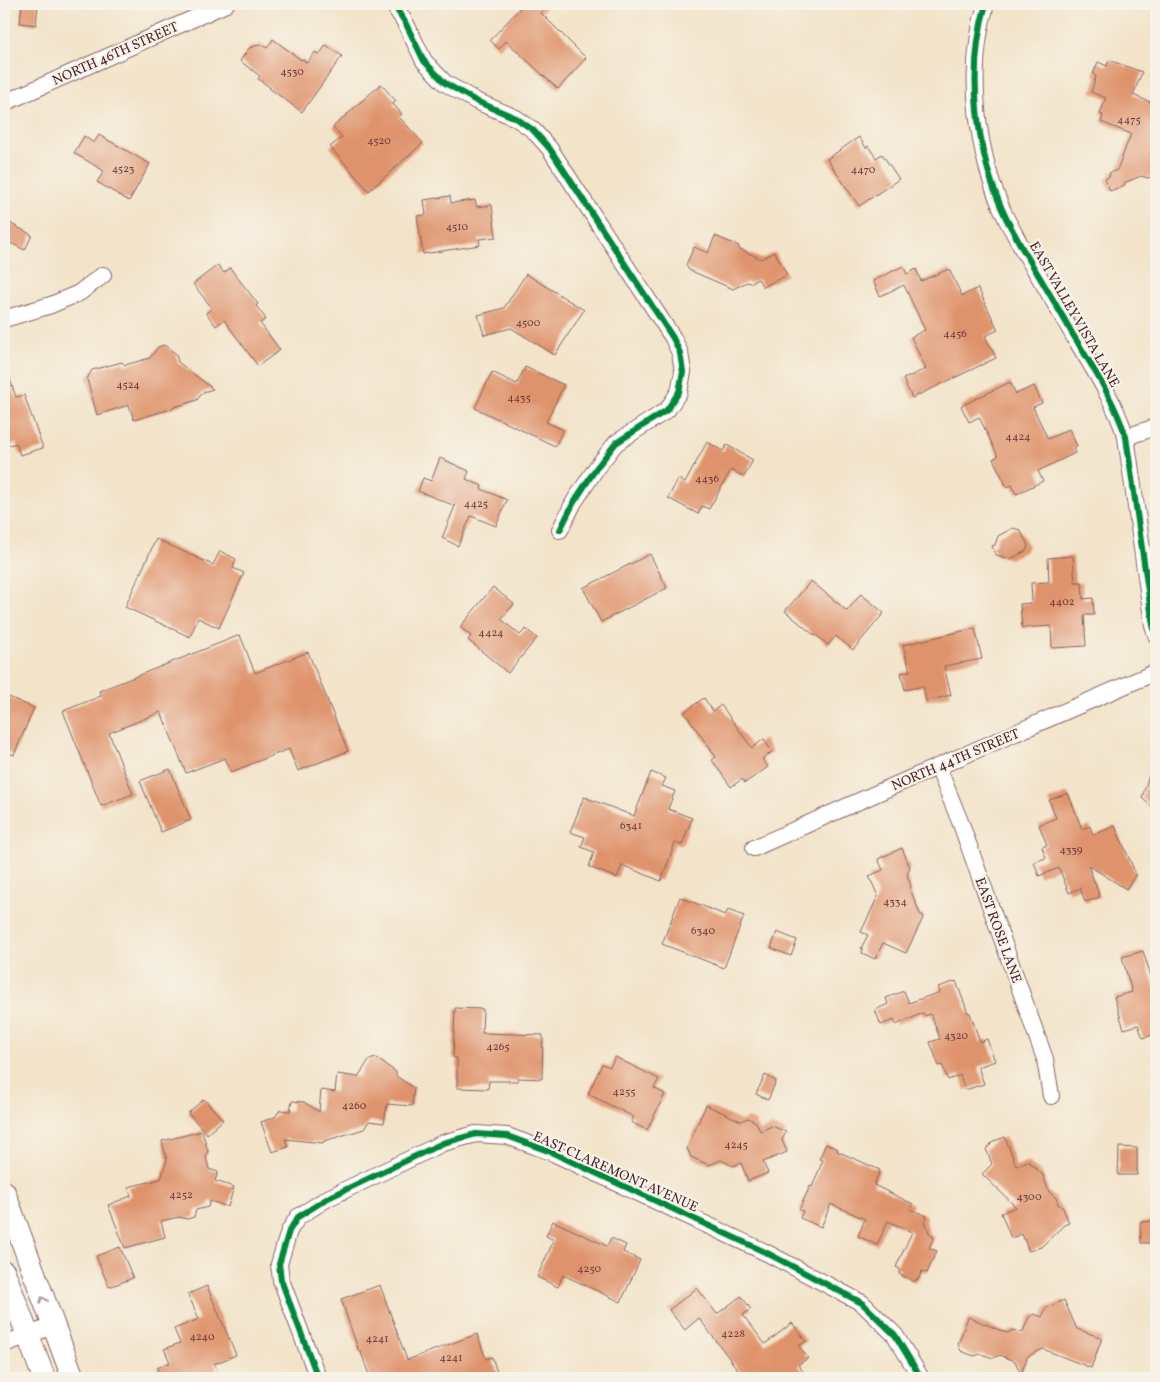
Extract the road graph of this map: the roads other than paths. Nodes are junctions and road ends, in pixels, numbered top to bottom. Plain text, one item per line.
1 (226, 4) edge
2 (393, 4) edge
3 (985, 5) edge
4 (4, 103) edge
5 (103, 275) dead end
6 (4, 319) edge
7 (1156, 427) edge
8 (1126, 437) junction
9 (560, 530) dead end
10 (1156, 636) edge
11 (1156, 672) edge
12 (938, 767) junction
13 (754, 848) dead end
14 (1051, 1096) dead end
15 (4, 1192) edge
16 (4, 1272) edge
17 (53, 1326) junction
18 (28, 1336) junction
19 (4, 1344) edge
20 (44, 1378) edge
21 (72, 1378) edge
22 (318, 1378) edge
23 (921, 1378) edge

1 - 4 street, NORTH 46TH STREET
2 - 9 street
3 - 8 street, EAST VALLEY VISTA LANE
5 - 6 street
7 - 8 street
8 - 10 street, EAST VALLEY VISTA LANE
11 - 12 street, NORTH 44TH STREET
12 - 13 street, NORTH 44TH STREET
12 - 14 street, EAST ROSE LANE
17 -> 15 main road
16 - 18 main road
17 - 18 street
17 - 21 main road
18 - 19 street
18 - 20 main road
22 - 23 street, EAST CLAREMONT AVENUE

